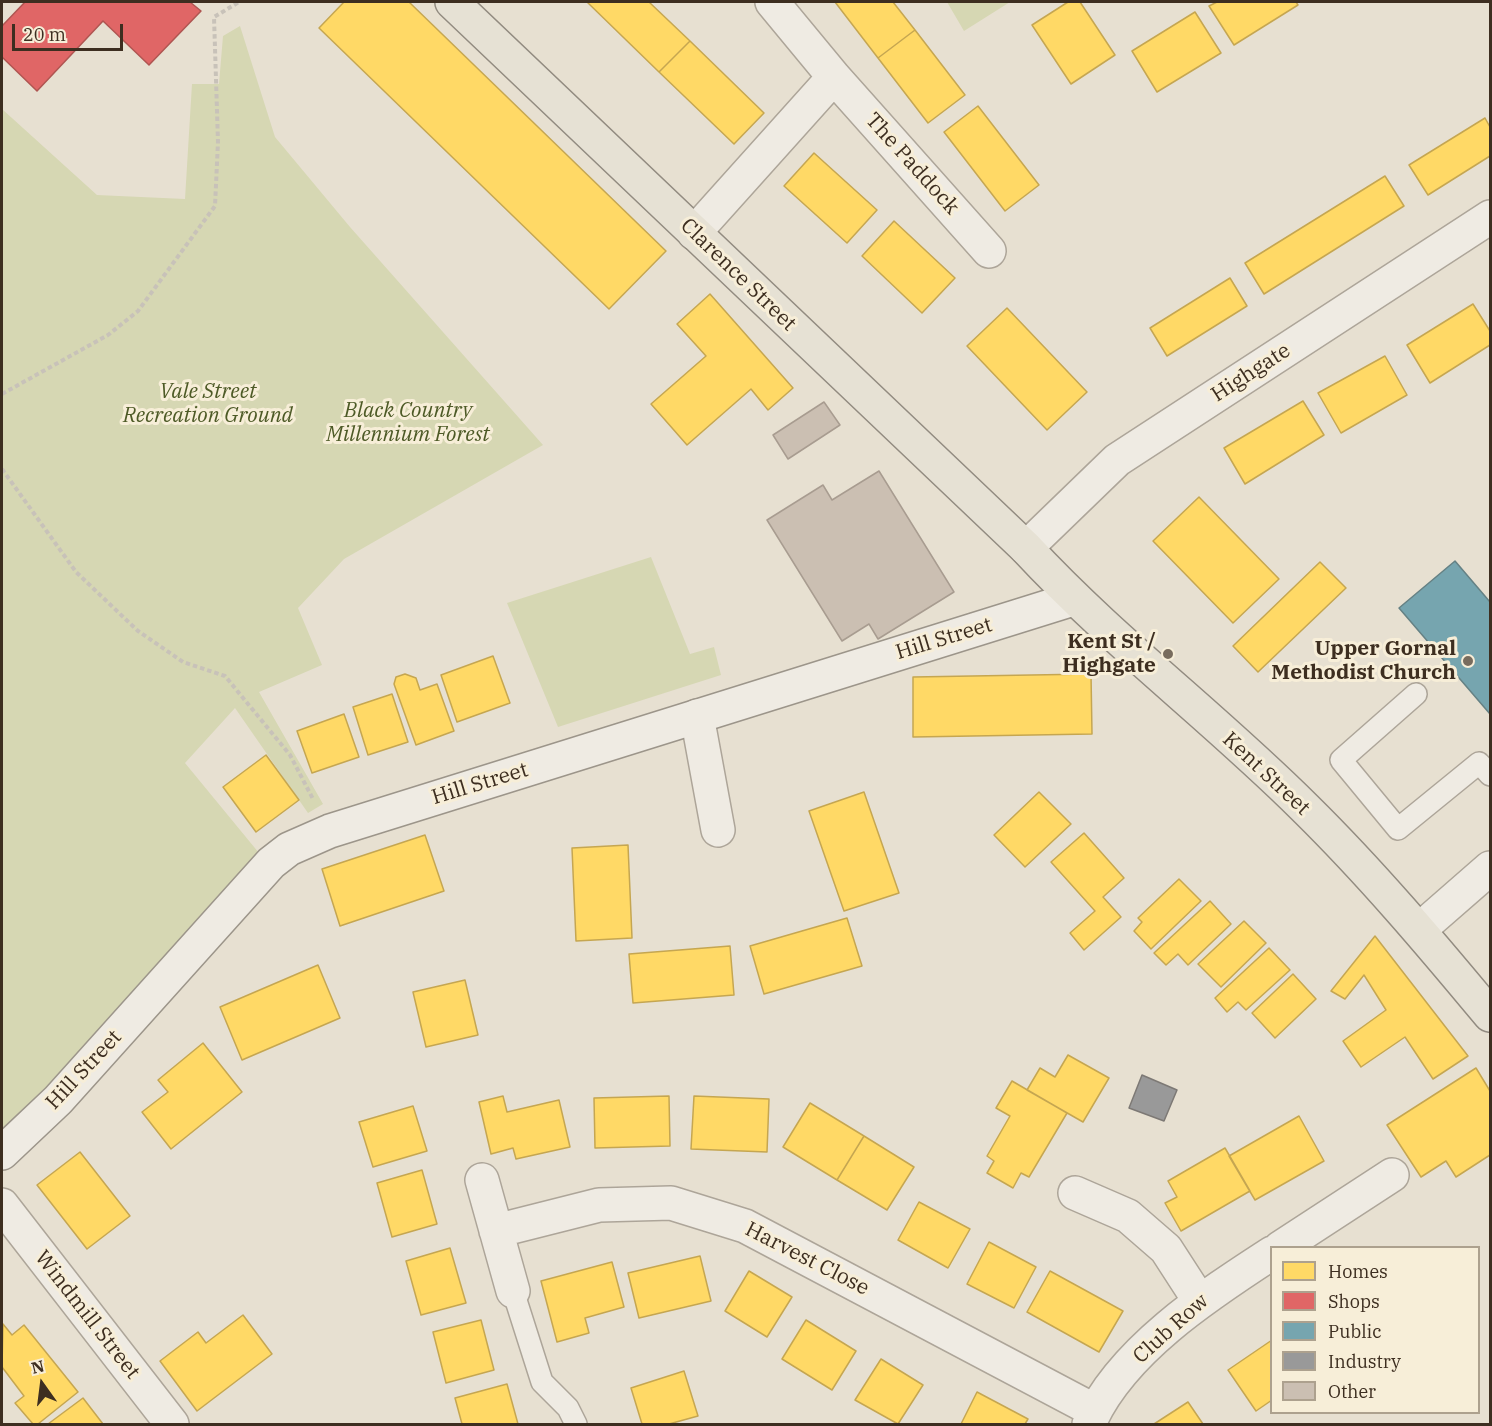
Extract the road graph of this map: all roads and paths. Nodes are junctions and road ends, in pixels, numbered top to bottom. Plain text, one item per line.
1 (239, 2) edge
2 (452, 2) edge
3 (772, 2) edge
4 (834, 77) junction
5 (1491, 217) edge
6 (694, 233) junction
7 (989, 251) dead end
8 (2, 394) edge
9 (2, 469) edge
10 (1026, 548) junction
11 (1073, 598) junction
12 (1416, 694) dead end
13 (697, 716) junction
14 (1491, 775) edge
15 (718, 830) dead end
16 (330, 831) junction
17 (1491, 868) edge
18 (1419, 930) junction
19 (1491, 1015) edge
20 (2, 1153) edge
21 (1392, 1175) dead end
22 (482, 1180) dead end
23 (1075, 1193) dead end
24 (2, 1205) edge
25 (496, 1231) junction
26 (1283, 1246) edge
27 (1270, 1254) edge
28 (513, 1291) joint
29 (1199, 1300) junction
30 (1092, 1418) edge
31 (172, 1425) edge
32 (576, 1425) edge

1 - 8 path
2 - 6 main road, Clarence Street
3 - 4 street, The Paddock
4 - 6 street
4 - 7 street, The Paddock
5 - 10 street, Highgate
6 - 10 main road, Clarence Street
9 - 16 path
10 - 11 main road, Kent Street
11 - 13 street, Hill Street
11 - 18 main road, Kent Street
12 - 14 lane
13 - 15 street
13 - 16 street, Hill Street
16 - 20 street, Hill Street
17 - 18 street
18 - 19 main road, Kent Street
21 - 26 street
22 - 25 street
23 - 29 street
24 - 31 street, Windmill Street
25 - 28 street
25 - 30 street, Harvest Close
27 - 29 street, Club Row
28 - 32 lane
29 - 30 street, Club Row

